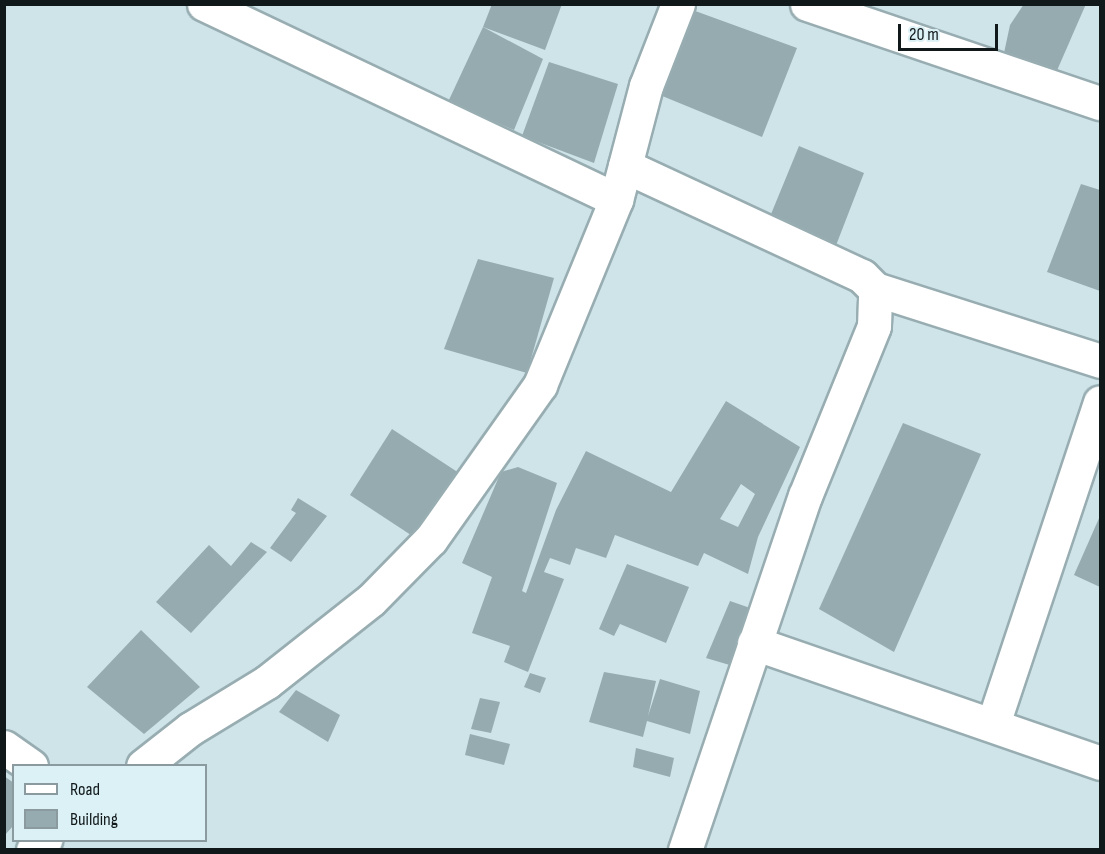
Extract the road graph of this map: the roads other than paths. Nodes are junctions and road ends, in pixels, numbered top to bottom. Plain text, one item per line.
1 (204, 4) edge
2 (678, 4) edge
3 (807, 4) edge
4 (1101, 103) edge
5 (625, 166) junction
6 (616, 200) junction
7 (875, 289) junction
8 (1101, 362) edge
9 (1101, 402) edge
10 (754, 643) junction
11 (993, 724) junction
12 (4, 747) edge
13 (1101, 763) edge
14 (30, 764) edge
15 (144, 764) edge
16 (685, 849) edge

1 - 6 street
2 - 5 street
3 - 4 street
5 - 6 street
5 - 7 street
6 - 15 street
7 - 8 street
7 - 10 street
9 - 11 street
10 - 11 street
10 - 16 street
11 - 13 street
12 - 14 street

